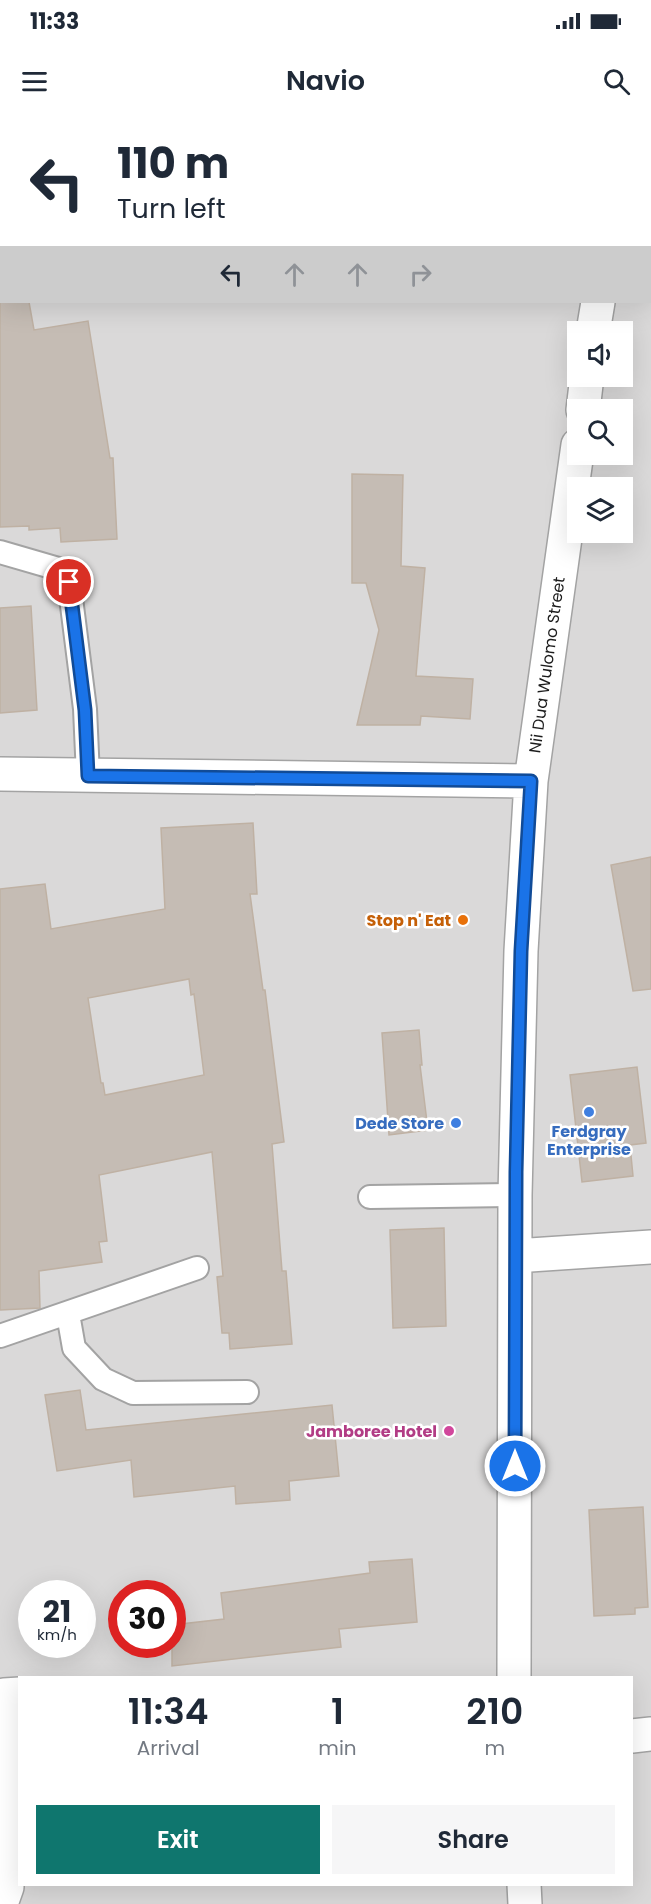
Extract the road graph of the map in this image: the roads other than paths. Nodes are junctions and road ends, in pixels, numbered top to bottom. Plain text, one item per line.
1 (598, 303) edge
2 (595, 321) edge
3 (575, 465) edge
4 (0, 552) edge
5 (0, 774) edge
6 (88, 776) junction
7 (531, 781) junction
8 (515, 1195) junction
9 (370, 1197) dead end
10 (651, 1247) edge
11 (515, 1256) junction
12 (197, 1268) dead end
13 (68, 1314) junction
14 (0, 1336) edge
15 (247, 1392) dead end
16 (514, 1676) edge
17 (8, 1688) edge
18 (651, 1734) edge
19 (633, 1736) edge
20 (524, 1886) edge
21 (1, 1904) edge
22 (525, 1904) edge

1 - 2 street
3 - 7 street, Nii Dua Wulomo Street
4 - 6 lane
5 - 6 street
6 - 7 street
7 - 8 street, Nii Dua Wulomo Street
8 - 9 lane
8 - 11 street, Nii Dua Wulomo Street
10 - 11 street
11 - 16 street, Nii Dua Wulomo Street
12 - 13 lane
13 - 14 lane
13 - 15 lane
17 - 21 street
18 - 19 street
20 - 22 street

